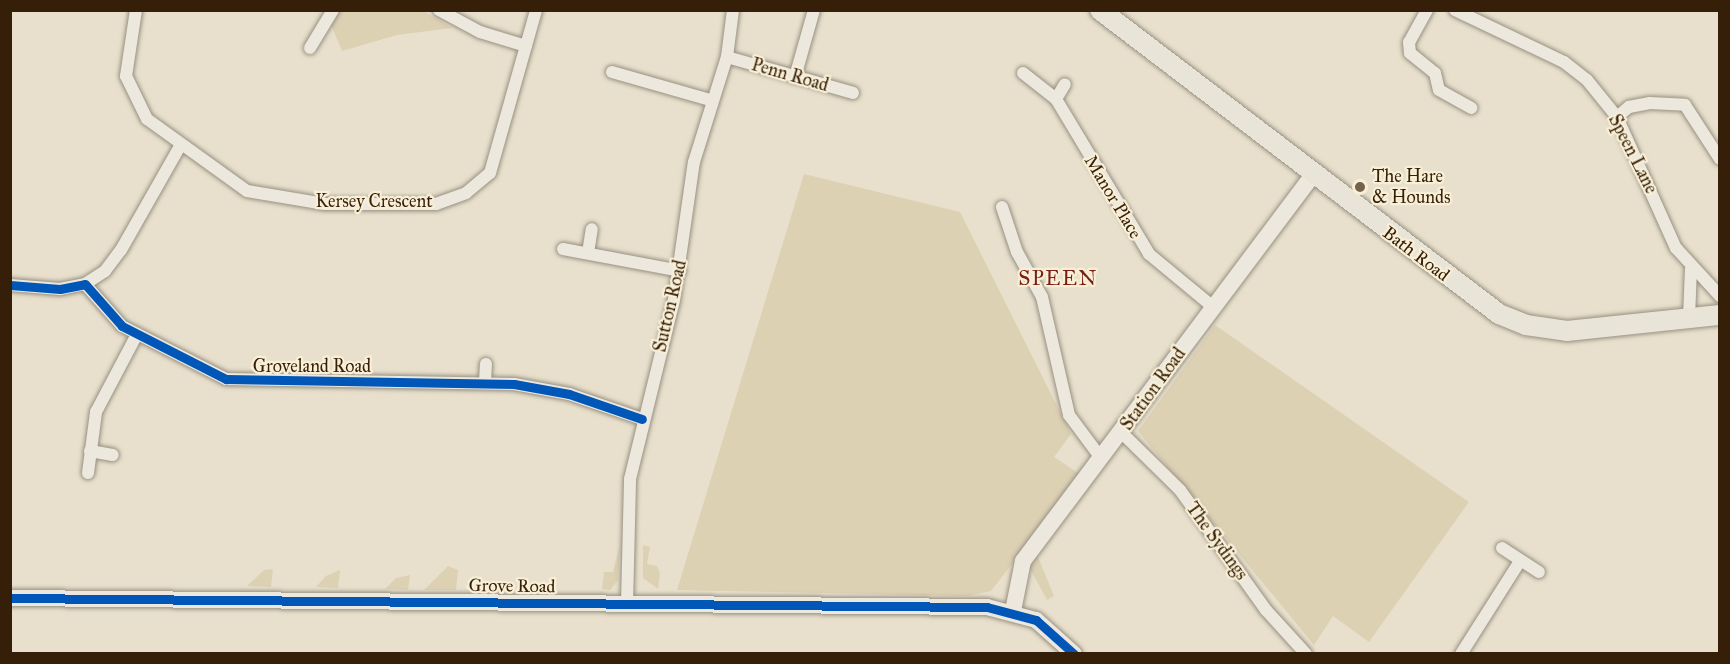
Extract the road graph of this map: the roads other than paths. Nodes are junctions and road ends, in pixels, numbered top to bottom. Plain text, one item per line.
1 (136, 10) edge
2 (333, 10) edge
3 (439, 10) edge
4 (537, 10) edge
5 (733, 10) edge
6 (814, 10) edge
7 (1427, 10) edge
8 (1455, 10) edge
9 (1109, 14) edge
10 (526, 46) junction
11 (310, 48) dead end
12 (727, 57) junction
13 (612, 72) dead end
14 (1023, 73) dead end
15 (795, 77) junction
16 (1065, 84) dead end
17 (854, 93) dead end
18 (1056, 99) junction
19 (710, 100) junction
20 (1471, 108) dead end
21 (1617, 117) junction
22 (180, 146) junction
23 (1719, 159) edge
24 (1313, 175) junction
25 (1002, 207) dead end
26 (592, 229) dead end
27 (563, 249) dead end
28 (588, 253) junction
29 (1690, 269) junction
30 (680, 271) junction
31 (84, 284) junction
32 (10, 285) edge
33 (1719, 296) edge
34 (1213, 307) junction
35 (1719, 315) edge
36 (1689, 318) junction
37 (136, 336) junction
38 (486, 364) dead end
39 (486, 382) junction
40 (642, 419) junction
41 (1122, 433) junction
42 (90, 451) junction
43 (113, 455) dead end
44 (1101, 458) junction
45 (88, 473) dead end
46 (1502, 548) dead end
47 (1520, 561) junction
48 (1539, 572) dead end
49 (10, 598) edge
50 (627, 604) junction
51 (1013, 611) junction
52 (1074, 654) edge
53 (1306, 654) edge
54 (1461, 654) edge

1 - 22 street, Kersey Crescent
2 - 11 street
3 - 10 street
4 - 10 street, Kersey Crescent
5 - 12 street, Sutton Road
6 - 15 street
7 - 20 street
8 - 21 street, Speen Lane
9 - 24 main road, Bath Road
10 - 22 street, Kersey Crescent
12 - 15 street, Penn Road
12 - 19 street, Sutton Road
13 - 19 street
14 - 18 street, Manor Place
15 - 17 street, Penn Road
16 - 18 street
18 - 34 street, Manor Place
19 - 30 street, Sutton Road
21 - 23 street
21 - 29 street, Speen Lane
22 - 31 street
24 - 34 street, Station Road
24 - 36 main road, Bath Road
25 - 44 street
26 - 28 street
27 - 28 street
28 - 30 street
29 - 33 street, Speen Lane
29 - 36 street, Speen Lane
30 - 40 street, Sutton Road
31 - 32 street
31 - 37 street, Groveland Road
34 - 41 street, Station Road
35 - 36 main road, Bath Road
37 - 39 street, Groveland Road
37 - 42 street
38 - 39 street
39 - 40 street, Groveland Road
40 - 50 street, Sutton Road
41 - 44 street, Station Road
41 - 53 street, The Sydings
42 - 43 street
42 - 45 street
44 - 51 street, Station Road
46 - 47 street
47 - 48 street
47 - 54 street
49 - 50 street, Grove Road
50 - 51 street, Grove Road
51 - 52 street

